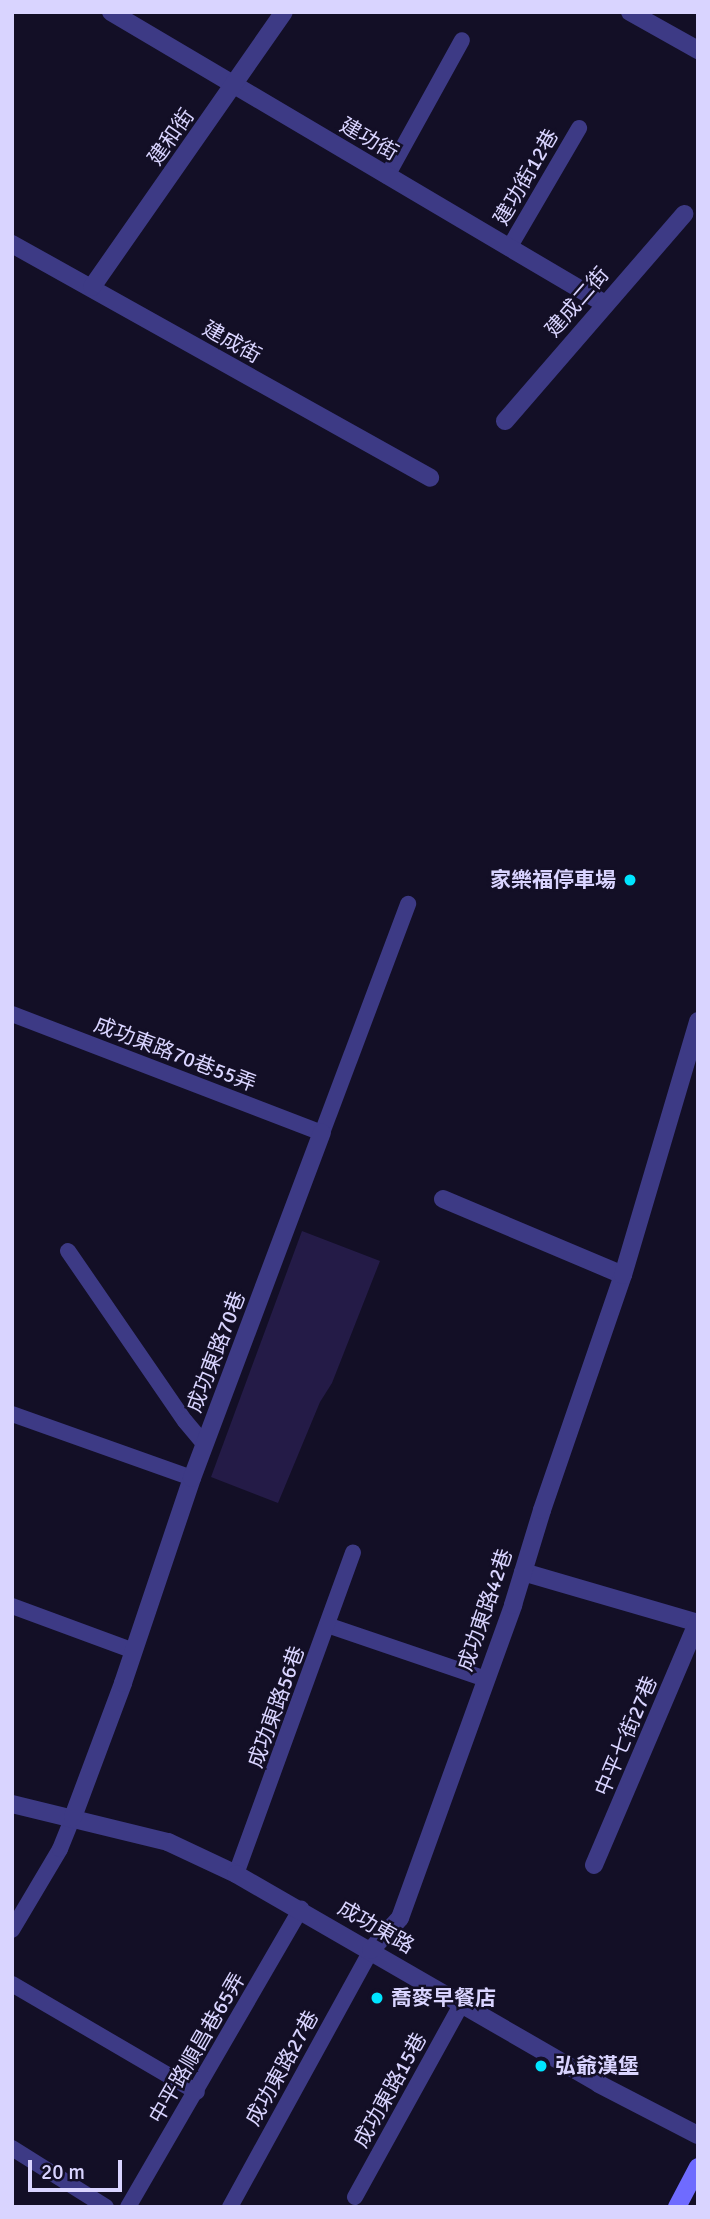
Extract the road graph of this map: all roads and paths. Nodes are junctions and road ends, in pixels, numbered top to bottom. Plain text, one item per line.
1 (111, 12) edge
2 (284, 12) edge
3 (630, 12) edge
4 (462, 40) dead end
5 (698, 50) edge
6 (235, 86) junction
7 (579, 128) dead end
8 (387, 176) junction
9 (684, 214) dead end
10 (12, 244) edge
11 (509, 248) junction
12 (92, 287) junction
13 (605, 304) junction
14 (505, 421) dead end
15 (430, 478) dead end
16 (408, 904) dead end
17 (12, 1014) edge
18 (698, 1021) edge
19 (322, 1133) junction
20 (443, 1199) dead end
21 (68, 1251) dead end
22 (623, 1275) junction
23 (12, 1414) edge
24 (205, 1445) junction
25 (192, 1478) junction
26 (353, 1553) dead end
27 (523, 1572) junction
28 (12, 1606) edge
29 (697, 1623) edge
30 (327, 1625) junction
31 (134, 1651) junction
32 (486, 1679) junction
33 (12, 1804) edge
34 (73, 1817) junction
35 (594, 1865) dead end
36 (236, 1874) junction
37 (301, 1909) junction
38 (12, 1930) edge
39 (371, 1950) junction
40 (12, 1984) edge
41 (462, 2003) junction
42 (197, 2092) junction
43 (698, 2135) edge
44 (12, 2148) edge
45 (698, 2166) edge
46 (355, 2197) dead end
47 (102, 2206) edge
48 (128, 2207) edge
49 (230, 2207) edge
50 (677, 2207) edge

1 - 6 street, 建功街
2 - 6 street, 建和街
3 - 5 street
4 - 8 lane
6 - 8 street, 建功街
6 - 12 street, 建和街
7 - 11 lane, 建功街12巷
8 - 11 street, 建功街
9 - 13 street, 建成二街
10 - 12 street, 建成街
11 - 13 street, 建功街
12 - 15 street, 建成街
13 - 14 street, 建成二街
16 - 19 lane, 成功東路70巷
17 - 19 lane, 成功東路70巷55弄
18 - 22 street, 成功東路42巷
19 - 24 street, 成功東路70巷
20 - 22 street
21 - 24 lane
22 - 27 street, 成功東路42巷
23 - 25 lane
24 - 25 street, 成功東路70巷
25 - 31 street, 成功東路70巷
26 - 30 lane, 成功東路56巷
27 - 29 street, 中平七街27巷
27 - 32 street, 成功東路42巷
28 - 31 lane
29 - 35 street, 中平七街27巷
30 - 32 lane
30 - 36 lane, 成功東路56巷
31 - 34 street, 成功東路70巷
32 - 39 street, 成功東路42巷
33 - 34 street, 成功東路
34 - 36 street, 成功東路
34 - 38 lane
36 - 37 street, 成功東路
37 - 39 street, 成功東路
37 - 42 lane, 中平路順昌巷65弄
39 - 41 street, 成功東路
39 - 49 lane, 成功東路27巷
40 - 42 lane
41 - 43 street, 成功東路
41 - 46 lane, 成功東路15巷
42 - 48 lane, 中平路順昌巷65弄
44 - 47 lane
45 - 50 street

